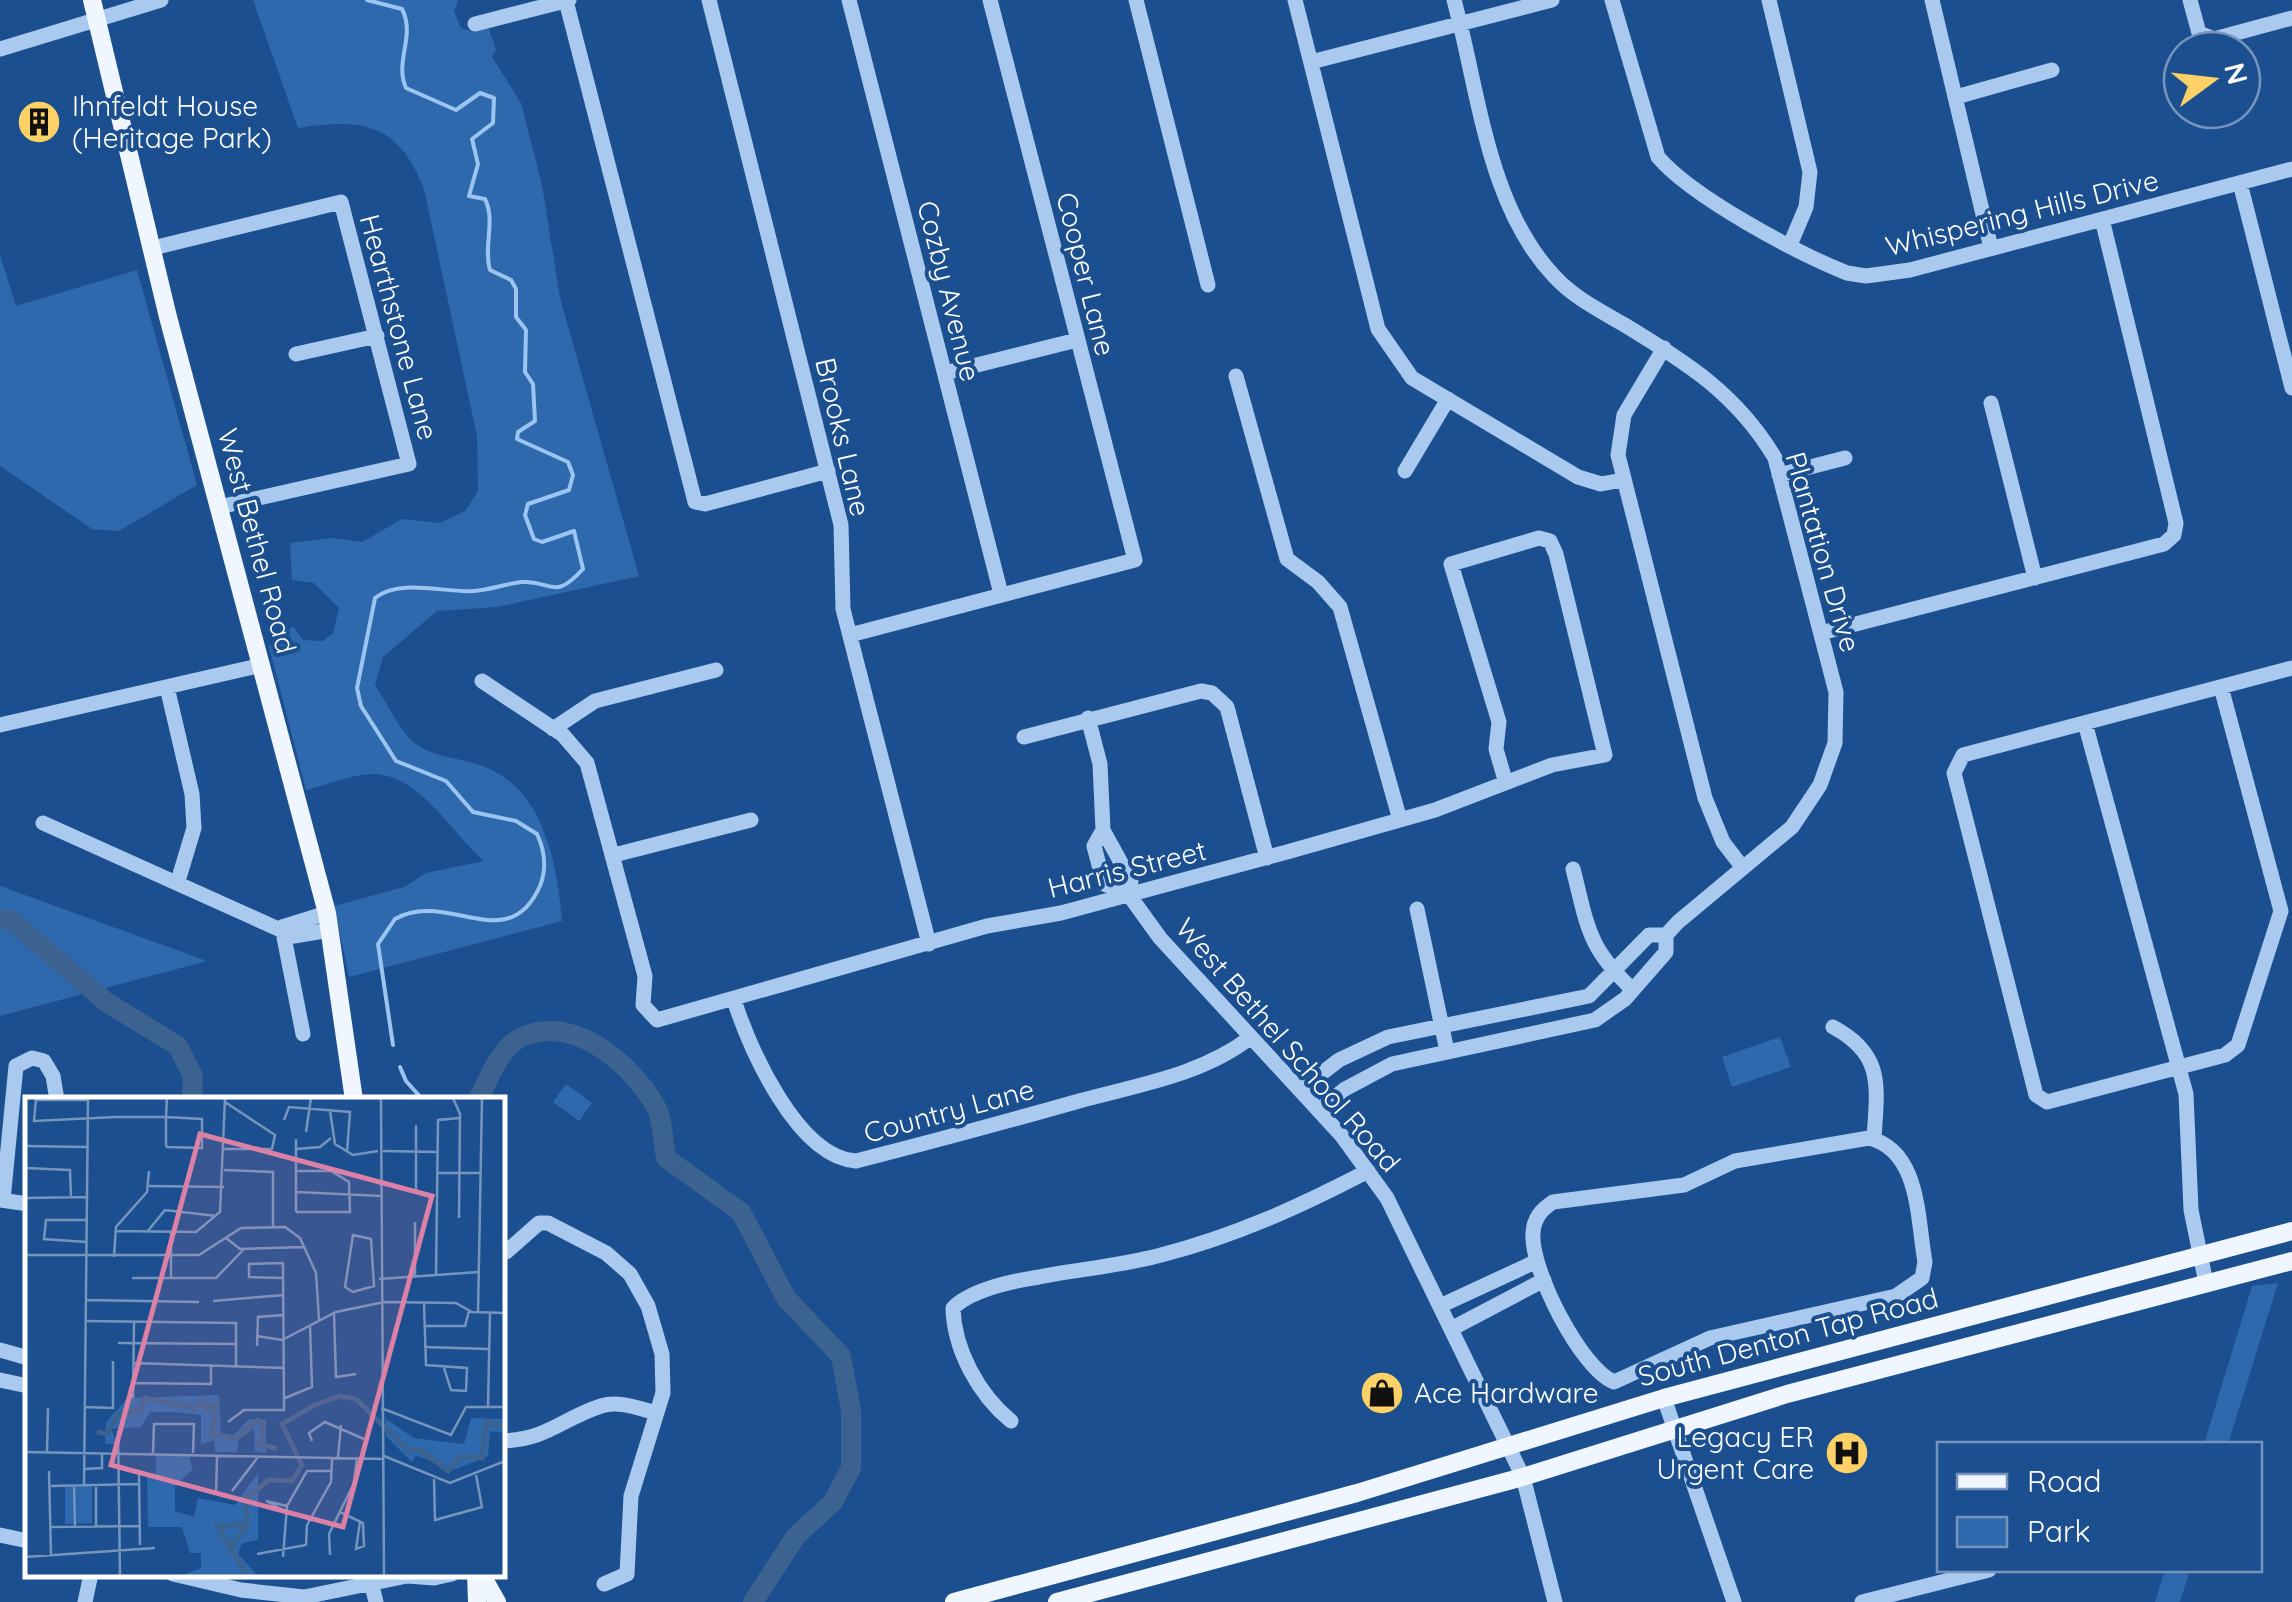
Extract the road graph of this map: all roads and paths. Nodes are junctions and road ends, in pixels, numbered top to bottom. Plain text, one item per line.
1 (92, 0) edge
2 (161, 0) edge
3 (568, 0) edge
4 (709, 0) edge
5 (849, 0) edge
6 (990, 0) edge
7 (1136, 0) edge
8 (1296, 0) edge
9 (1454, 0) edge
10 (1552, 0) edge
11 (1612, 0) edge
12 (1769, 0) edge
13 (1932, 0) edge
14 (2190, 0) edge
15 (2292, 18) edge
16 (97, 20) junction
17 (476, 24) dead end
18 (1460, 24) junction
19 (0, 48) edge
20 (1310, 62) junction
21 (2052, 70) dead end
22 (1956, 98) junction
23 (2292, 169) edge
24 (2240, 183) junction
25 (2102, 219) junction
26 (1790, 245) junction
27 (153, 248) junction
28 (1991, 248) junction
29 (1208, 285) dead end
30 (377, 336) junction
31 (1077, 340) junction
32 (1664, 348) junction
33 (296, 354) dead end
34 (944, 373) junction
35 (1236, 376) dead end
36 (2292, 388) edge
37 (1448, 399) junction
38 (1991, 403) dead end
39 (1844, 458) dead end
40 (828, 471) junction
41 (1405, 471) dead end
42 (1779, 476) junction
43 (1622, 480) junction
44 (219, 506) junction
45 (2034, 578) junction
46 (1000, 594) junction
47 (1821, 633) junction
48 (850, 634) junction
49 (262, 665) junction
50 (2292, 668) edge
51 (716, 670) dead end
52 (482, 681) dead end
53 (167, 687) junction
54 (2221, 687) junction
55 (1088, 718) junction
56 (2085, 723) junction
57 (0, 725) edge
58 (553, 729) junction
59 (1024, 737) dead end
60 (1505, 780) junction
61 (750, 820) dead end
62 (1400, 820) junction
63 (44, 823) dead end
64 (1103, 830) junction
65 (614, 856) junction
66 (1266, 858) junction
67 (1743, 868) junction
68 (1573, 869) dead end
69 (178, 881) junction
70 (1128, 895) junction
71 (1417, 909) dead end
72 (328, 921) junction
73 (282, 927) junction
74 (1666, 935) junction
75 (929, 944) junction
76 (1614, 973) junction
77 (1633, 990) junction
78 (734, 1000) junction
79 (1442, 1026) junction
80 (1833, 1026) dead end
81 (303, 1034) dead end
82 (1251, 1036) junction
83 (1447, 1051) junction
84 (2180, 1067) junction
85 (1300, 1090) junction
86 (57, 1097) edge
87 (354, 1097) edge
88 (1319, 1110) junction
89 (1879, 1141) junction
90 (1368, 1171) junction
91 (2, 1200) edge
92 (2292, 1231) edge
93 (506, 1252) dead end
94 (2198, 1256) junction
95 (2292, 1261) edge
96 (1535, 1262) junction
97 (1544, 1280) junction
98 (2206, 1283) junction
99 (1440, 1306) junction
100 (1451, 1329) junction
101 (1899, 1335) junction
102 (0, 1350) edge
103 (25, 1357) edge
104 (1906, 1363) junction
105 (0, 1380) edge
106 (25, 1385) edge
107 (1664, 1398) junction
108 (657, 1413) junction
109 (1011, 1421) dead end
110 (1674, 1429) junction
111 (505, 1441) edge
112 (1509, 1447) junction
113 (1523, 1476) junction
114 (0, 1535) edge
115 (1196, 1539) junction
116 (25, 1540) edge
117 (1202, 1564) junction
118 (1981, 1572) edge
119 (1063, 1574) junction
120 (90, 1577) edge
121 (182, 1577) edge
122 (397, 1577) edge
123 (479, 1577) edge
124 (481, 1577) edge
125 (371, 1582) junction
126 (604, 1584) dead end
127 (240, 1596) edge
128 (1064, 1600) edge
129 (86, 1602) edge
130 (376, 1602) edge
131 (477, 1602) edge
132 (497, 1602) edge
133 (954, 1602) edge
134 (1555, 1602) edge
135 (1734, 1602) edge
136 (1862, 1602) edge

1 - 16 main road, West Bethel Road
2 - 16 street
3 - 17 street
3 - 40 street
4 - 40 street, Brooks Lane
5 - 34 street, Cozby Avenue
6 - 31 street, Cooper Lane
7 - 29 street
8 - 20 street
9 - 18 street, Plantation Drive
10 - 18 street
11 - 26 street, Whispering Hills Drive
12 - 26 street
13 - 22 street
14 - 15 street
16 - 19 street
16 - 27 main road, West Bethel Road
18 - 20 street
18 - 32 street, Plantation Drive
20 - 37 street
21 - 22 street
22 - 28 street
23 - 24 street, Whispering Hills Drive
24 - 25 street, Whispering Hills Drive
24 - 36 street
25 - 28 street, Whispering Hills Drive
25 - 45 street
26 - 28 street, Whispering Hills Drive
27 - 30 street, Hearthstone Lane
27 - 44 main road, West Bethel Road
30 - 33 street
30 - 44 street, Hearthstone Lane
31 - 34 street
31 - 46 street, Cooper Lane
32 - 42 street, Plantation Drive
32 - 43 street
34 - 46 street, Cozby Avenue
35 - 62 street
37 - 41 street
37 - 43 street
38 - 45 street
39 - 42 street
40 - 48 street, Brooks Lane
42 - 47 street, Plantation Drive
43 - 67 street
44 - 49 main road, West Bethel Road
45 - 47 street
46 - 48 street
47 - 67 street, Plantation Drive
48 - 75 street, Brooks Lane
49 - 53 street
49 - 72 main road, West Bethel Road
50 - 54 street
51 - 58 street
52 - 58 street
53 - 57 street
53 - 69 street
54 - 56 street
54 - 84 street
55 - 59 street
55 - 64 street
55 - 66 street
56 - 84 street
56 - 84 street
58 - 65 street
60 - 60 street, Harris Street
60 - 62 street, Harris Street
61 - 65 street
62 - 66 street, Harris Street
63 - 69 street
64 - 70 street
64 - 70 street
65 - 78 street, Harris Street
66 - 70 street, Harris Street
67 - 74 street, Plantation Drive
68 - 76 street
69 - 73 street
70 - 75 street, Harris Street
70 - 82 street, West Bethel School Road
71 - 79 street
72 - 73 street
72 - 87 main road, West Bethel Road
73 - 81 street
74 - 76 street, Plantation Drive
74 - 77 street, Plantation Drive
75 - 78 street, Harris Street
76 - 77 street
76 - 79 street, Plantation Drive
77 - 83 street, Plantation Drive
78 - 82 street, Country Lane
79 - 83 street
79 - 85 street, Plantation Drive
80 - 89 street
82 - 85 street, West Bethel School Road
83 - 88 street, Plantation Drive
84 - 94 street
85 - 88 street, West Bethel School Road
86 - 91 street
88 - 90 street, West Bethel School Road
89 - 96 street
89 - 97 street
90 - 99 street, West Bethel School Road
90 - 109 street
92 - 94 main road, South Denton Tap Road
93 - 108 street
94 - 98 street
94 - 101 main road, South Denton Tap Road
95 - 98 main road, South Denton Tap Road
96 - 97 street
96 - 99 street
97 - 100 street
98 - 104 main road, South Denton Tap Road
99 - 100 street, West Bethel School Road
100 - 112 street, West Bethel School Road
101 - 104 main road
101 - 107 main road, South Denton Tap Road
102 - 103 street
104 - 110 main road, South Denton Tap Road
105 - 106 street
107 - 110 street
107 - 112 main road, South Denton Tap Road
108 - 111 street
108 - 126 street
110 - 113 main road, South Denton Tap Road
110 - 135 street
112 - 113 street, West Bethel School Road
112 - 115 main road, South Denton Tap Road
113 - 117 main road, South Denton Tap Road
113 - 134 street, West Bethel School Road
114 - 116 street
115 - 117 main road
115 - 119 main road, South Denton Tap Road
117 - 128 main road, South Denton Tap Road
118 - 136 street
119 - 128 main road
119 - 133 main road, South Denton Tap Road
120 - 129 street
121 - 127 street
122 - 125 street
123 - 131 main road
124 - 132 main road
125 - 127 street
125 - 130 street

